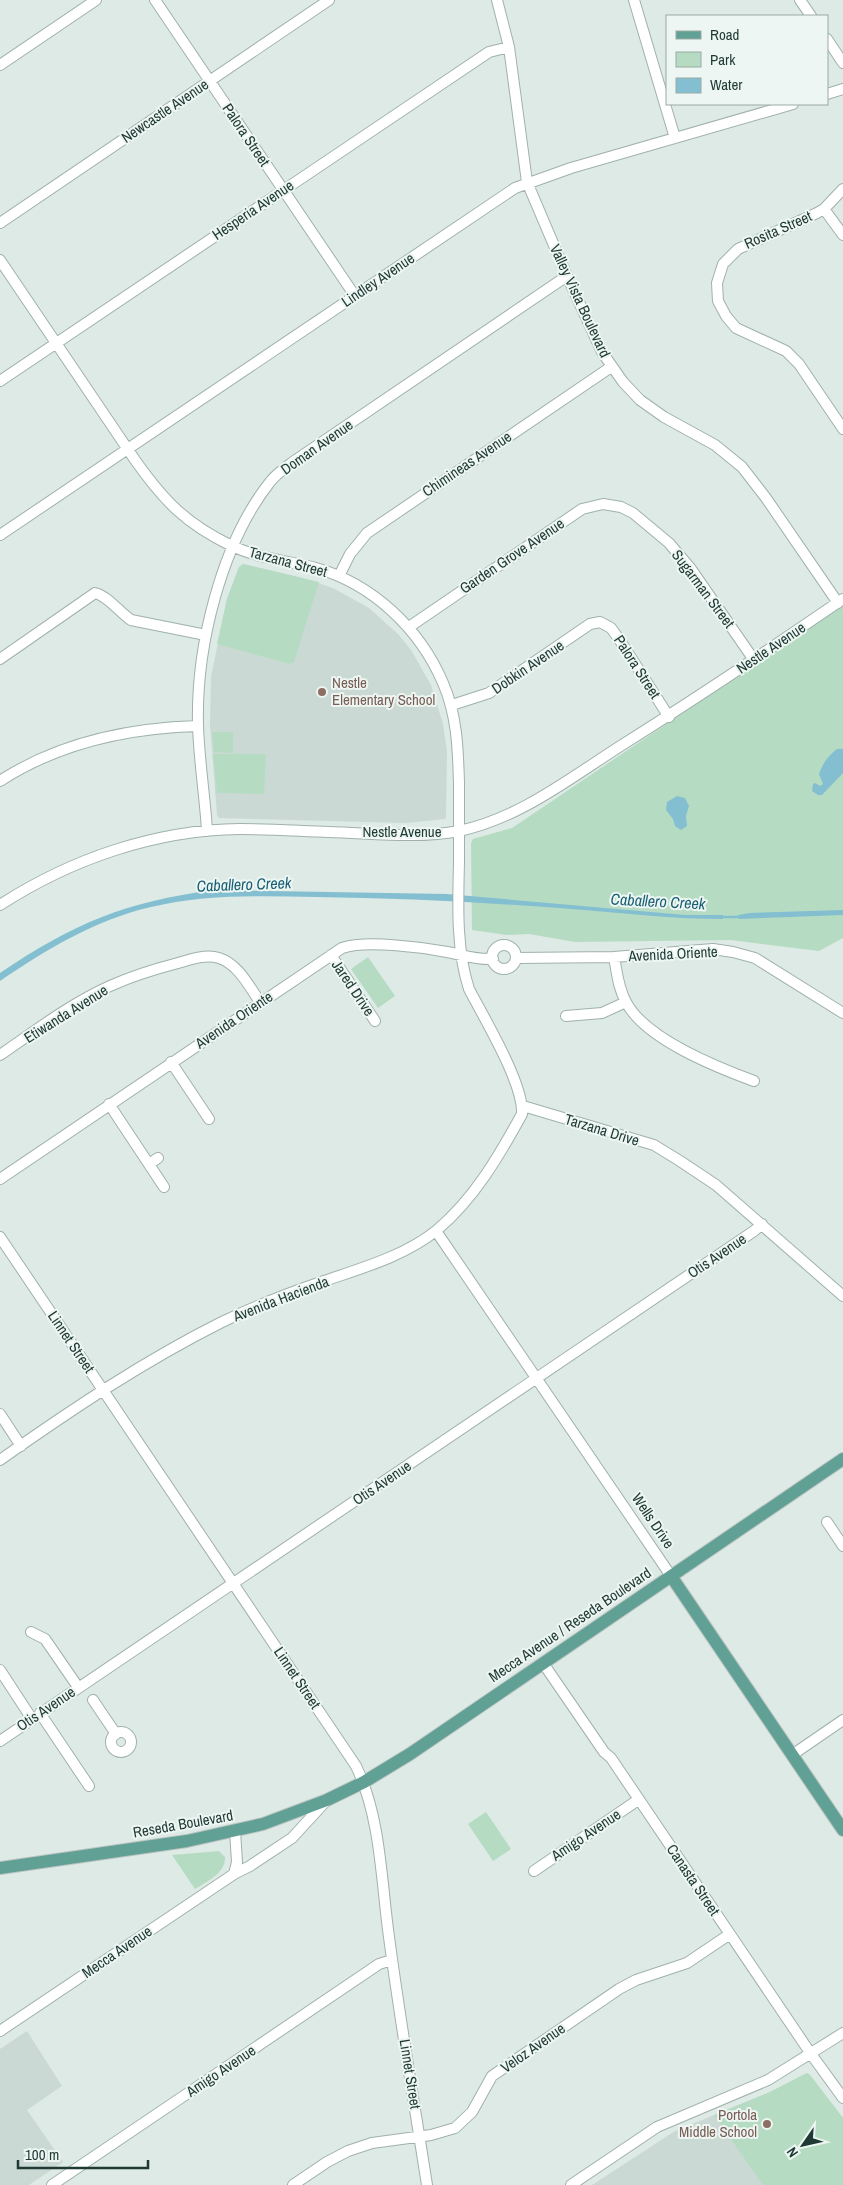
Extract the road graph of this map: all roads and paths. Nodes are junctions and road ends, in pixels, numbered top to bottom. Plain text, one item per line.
1 (96, 0) edge
2 (155, 0) edge
3 (329, 0) edge
4 (497, 0) edge
5 (634, 0) edge
6 (800, 0) edge
7 (810, 15) edge
8 (828, 40) edge
9 (509, 47) junction
10 (843, 63) edge
11 (0, 64) edge
12 (210, 81) junction
13 (843, 89) edge
14 (828, 94) edge
15 (790, 105) edge
16 (675, 138) junction
17 (528, 182) junction
18 (283, 190) junction
19 (843, 190) edge
20 (824, 209) junction
21 (0, 223) edge
22 (843, 235) edge
23 (0, 260) edge
24 (567, 276) junction
25 (355, 296) junction
26 (56, 344) junction
27 (611, 367) junction
28 (0, 381) edge
29 (843, 429) edge
30 (127, 449) junction
31 (621, 507) joint
32 (0, 535) edge
33 (233, 547) junction
34 (339, 576) junction
35 (840, 601) edge
36 (600, 622) joint
37 (409, 627) junction
38 (206, 635) junction
39 (0, 659) edge
40 (754, 660) junction
41 (452, 705) junction
42 (669, 717) junction
43 (198, 726) junction
44 (0, 781) edge
45 (207, 831) junction
46 (459, 831) junction
47 (0, 905) edge
48 (331, 955) junction
49 (461, 955) junction
50 (614, 957) junction
51 (516, 958) junction
52 (493, 959) junction
53 (260, 1002) junction
54 (626, 1002) junction
55 (843, 1013) edge
56 (566, 1016) dead end
57 (375, 1021) dead end
58 (0, 1055) edge
59 (171, 1062) junction
60 (754, 1081) dead end
61 (109, 1104) junction
62 (523, 1106) junction
63 (210, 1120) dead end
64 (158, 1158) dead end
65 (149, 1164) junction
66 (0, 1179) edge
67 (164, 1187) dead end
68 (762, 1224) junction
69 (436, 1231) junction
70 (0, 1237) edge
71 (843, 1296) edge
72 (536, 1379) junction
73 (104, 1390) junction
74 (0, 1414) edge
75 (21, 1446) junction
76 (843, 1459) edge
77 (0, 1460) edge
78 (827, 1522) dead end
79 (843, 1546) edge
80 (671, 1576) junction
81 (234, 1583) junction
82 (31, 1632) dead end
83 (543, 1664) junction
84 (0, 1670) edge
85 (78, 1687) junction
86 (93, 1700) dead end
87 (36, 1716) junction
88 (843, 1720) edge
89 (116, 1734) dead end
90 (0, 1741) edge
91 (792, 1754) junction
92 (364, 1782) junction
93 (89, 1786) dead end
94 (327, 1800) junction
95 (638, 1800) junction
96 (843, 1830) edge
97 (235, 1831) junction
98 (0, 1868) edge
99 (534, 1871) dead end
100 (234, 1874) junction
101 (730, 1934) junction
102 (392, 1960) junction
103 (0, 2031) edge
104 (843, 2034) edge
105 (811, 2054) junction
106 (843, 2098) edge
107 (420, 2137) junction
108 (52, 2185) edge
109 (293, 2185) edge
110 (427, 2185) edge
111 (571, 2185) edge

1 - 11 street
2 - 12 street, Palora Street
3 - 12 street, Newcastle Avenue
4 - 9 street, Valley Vista Boulevard
5 - 16 street
6 - 7 street
8 - 10 street
9 - 17 street, Valley Vista Boulevard
9 - 18 street, Hesperia Avenue
12 - 18 street, Palora Street
12 - 21 street, Newcastle Avenue
13 - 14 street
15 - 16 street, Lindley Avenue
16 - 17 street, Lindley Avenue
17 - 24 street, Valley Vista Boulevard
17 - 25 street, Lindley Avenue
18 - 25 street, Palora Street
18 - 26 street, Hesperia Avenue
19 - 20 street, Rosita Street
20 - 22 street
20 - 29 street, Rosita Street
23 - 26 street, Tarzana Street
24 - 27 street, Valley Vista Boulevard
24 - 33 street, Doman Avenue
25 - 30 street, Lindley Avenue
26 - 28 street, Hesperia Avenue
26 - 30 street, Tarzana Street
27 - 34 street, Chimineas Avenue
27 - 35 street, Valley Vista Boulevard
30 - 32 street, Lindley Avenue
30 - 33 street, Tarzana Street
31 - 37 street, Garden Grove Avenue
31 - 40 street, Sugarman Street
33 - 34 street, Tarzana Street
33 - 38 street, Doman Avenue
34 - 37 street, Tarzana Street
35 - 40 street, Nestle Avenue
36 - 41 street, Dobkin Avenue
36 - 42 street, Palora Street
37 - 41 street, Tarzana Street
38 - 39 street
38 - 43 street, Doman Avenue
40 - 42 street, Nestle Avenue
41 - 46 street, Tarzana Street
42 - 46 street, Nestle Avenue
43 - 44 street
43 - 45 street, Doman Avenue
45 - 46 street, Nestle Avenue
45 - 47 street, Nestle Avenue
46 - 49 street, Tarzana Street
48 - 49 street, Avenida Oriente
48 - 53 street, Avenida Oriente
48 - 57 street, Jared Drive
49 - 52 street, Avenida Oriente
49 - 62 street
50 - 51 street, Avenida Oriente
50 - 54 street
50 - 55 street, Avenida Oriente
51 - 52 street, Avenida Oriente
51 - 52 street, Avenida Oriente
53 - 58 street, Etiwanda Avenue
53 - 59 street, Avenida Oriente
54 - 56 street
54 - 60 street
59 - 61 street, Avenida Oriente
59 - 63 street
61 - 65 street
61 - 66 street, Avenida Oriente
62 - 68 street, Tarzana Drive
62 - 69 street, Avenida Hacienda
64 - 65 street
65 - 67 street
68 - 71 street, Tarzana Drive
68 - 72 street, Otis Avenue
69 - 72 street, Wells Drive
69 - 73 street, Avenida Hacienda
70 - 73 street, Linnet Street
72 - 80 street, Wells Drive
72 - 81 street, Otis Avenue
73 - 75 street, Avenida Hacienda
73 - 81 street, Linnet Street
74 - 75 street
75 - 77 street, Avenida Hacienda
76 - 80 main road, Mecca Avenue / Reseda Boulevard
78 - 79 street
80 - 83 main road, Mecca Avenue / Reseda Boulevard
80 - 91 main road, Wells Drive
81 - 85 street, Otis Avenue
81 - 92 street, Linnet Street
82 - 85 street
83 - 92 main road, Mecca Avenue / Reseda Boulevard
83 - 95 street, Canasta Street
84 - 87 street
85 - 87 street, Otis Avenue
86 - 89 street
87 - 90 street, Otis Avenue
87 - 93 street
88 - 91 street
91 - 96 main road, Wells Drive
92 - 94 main road, Reseda Boulevard
92 - 102 street, Linnet Street
94 - 97 main road, Reseda Boulevard
94 - 100 street, Mecca Avenue
95 - 99 street, Amigo Avenue
95 - 101 street, Canasta Street
97 - 98 main road, Reseda Boulevard
97 - 100 street
100 - 103 street, Mecca Avenue
101 - 105 street, Canasta Street
101 - 107 street, Veloz Avenue
102 - 107 street, Linnet Street
102 - 108 street, Amigo Avenue
104 - 105 street
105 - 106 street, Canasta Street
105 - 111 street
107 - 109 street, Veloz Avenue
107 - 110 street, Linnet Street

